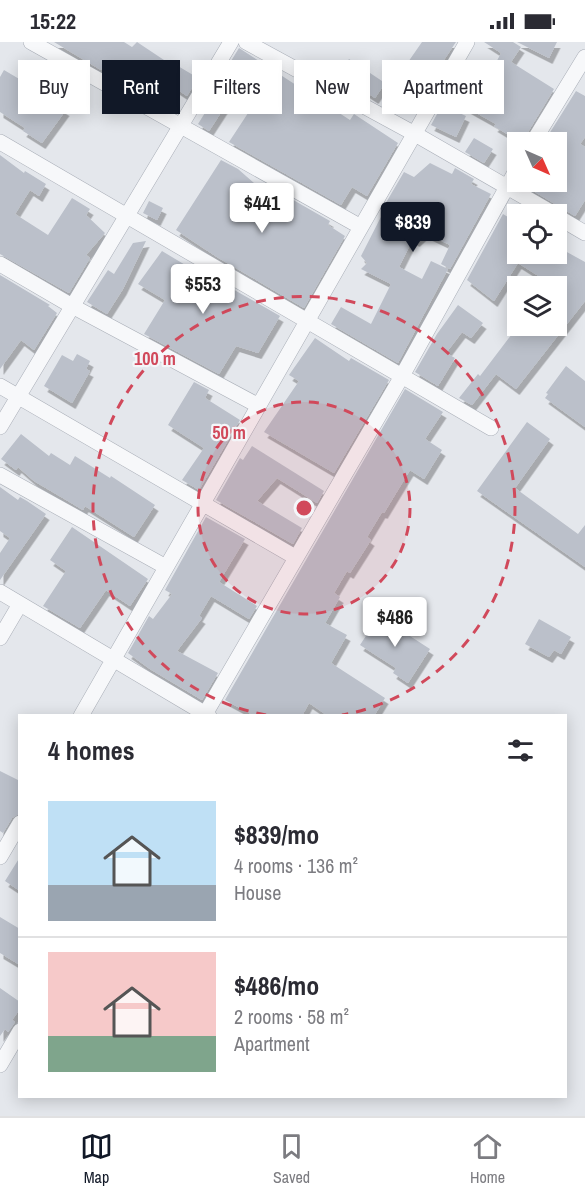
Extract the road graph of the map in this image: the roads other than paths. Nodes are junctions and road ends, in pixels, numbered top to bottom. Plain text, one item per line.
1 (31, 42) edge
2 (231, 42) edge
3 (246, 42) edge
4 (467, 42) edge
5 (585, 57) edge
6 (180, 125) junction
7 (539, 132) edge
8 (415, 134) junction
9 (0, 142) edge
10 (506, 186) junction
11 (536, 204) edge
12 (126, 215) junction
13 (567, 222) edge
14 (361, 227) junction
15 (585, 233) edge
16 (0, 264) edge
17 (72, 306) junction
18 (307, 321) junction
19 (402, 376) junction
20 (0, 386) edge
21 (18, 397) junction
22 (258, 406) junction
23 (0, 427) edge
24 (491, 428) dead end
25 (0, 475) edge
26 (203, 504) junction
27 (296, 557) junction
28 (166, 567) junction
29 (0, 592) edge
30 (20, 604) junction
31 (0, 638) edge
32 (113, 659) junction
33 (82, 714) edge
34 (205, 714) edge
35 (208, 714) edge
36 (18, 826) edge
37 (0, 857) edge
38 (18, 1034) edge
39 (0, 1065) edge

1 - 6 street
2 - 6 street
3 - 8 street
4 - 8 street
5 - 7 street
6 - 12 street
6 - 14 street
8 - 10 street
8 - 14 street
9 - 12 street
10 - 11 street
10 - 19 street
12 - 17 street
12 - 18 street
13 - 15 street
14 - 18 street
16 - 17 street
17 - 21 street
17 - 22 street
18 - 19 street
18 - 22 street
19 - 24 street
19 - 27 street
20 - 21 street
21 - 23 street
21 - 26 street
22 - 26 street
25 - 28 street
26 - 27 street
26 - 28 street
27 - 35 street
28 - 32 street
29 - 30 street
30 - 31 street
30 - 32 street
32 - 33 street
32 - 34 street
36 - 37 street
38 - 39 street

